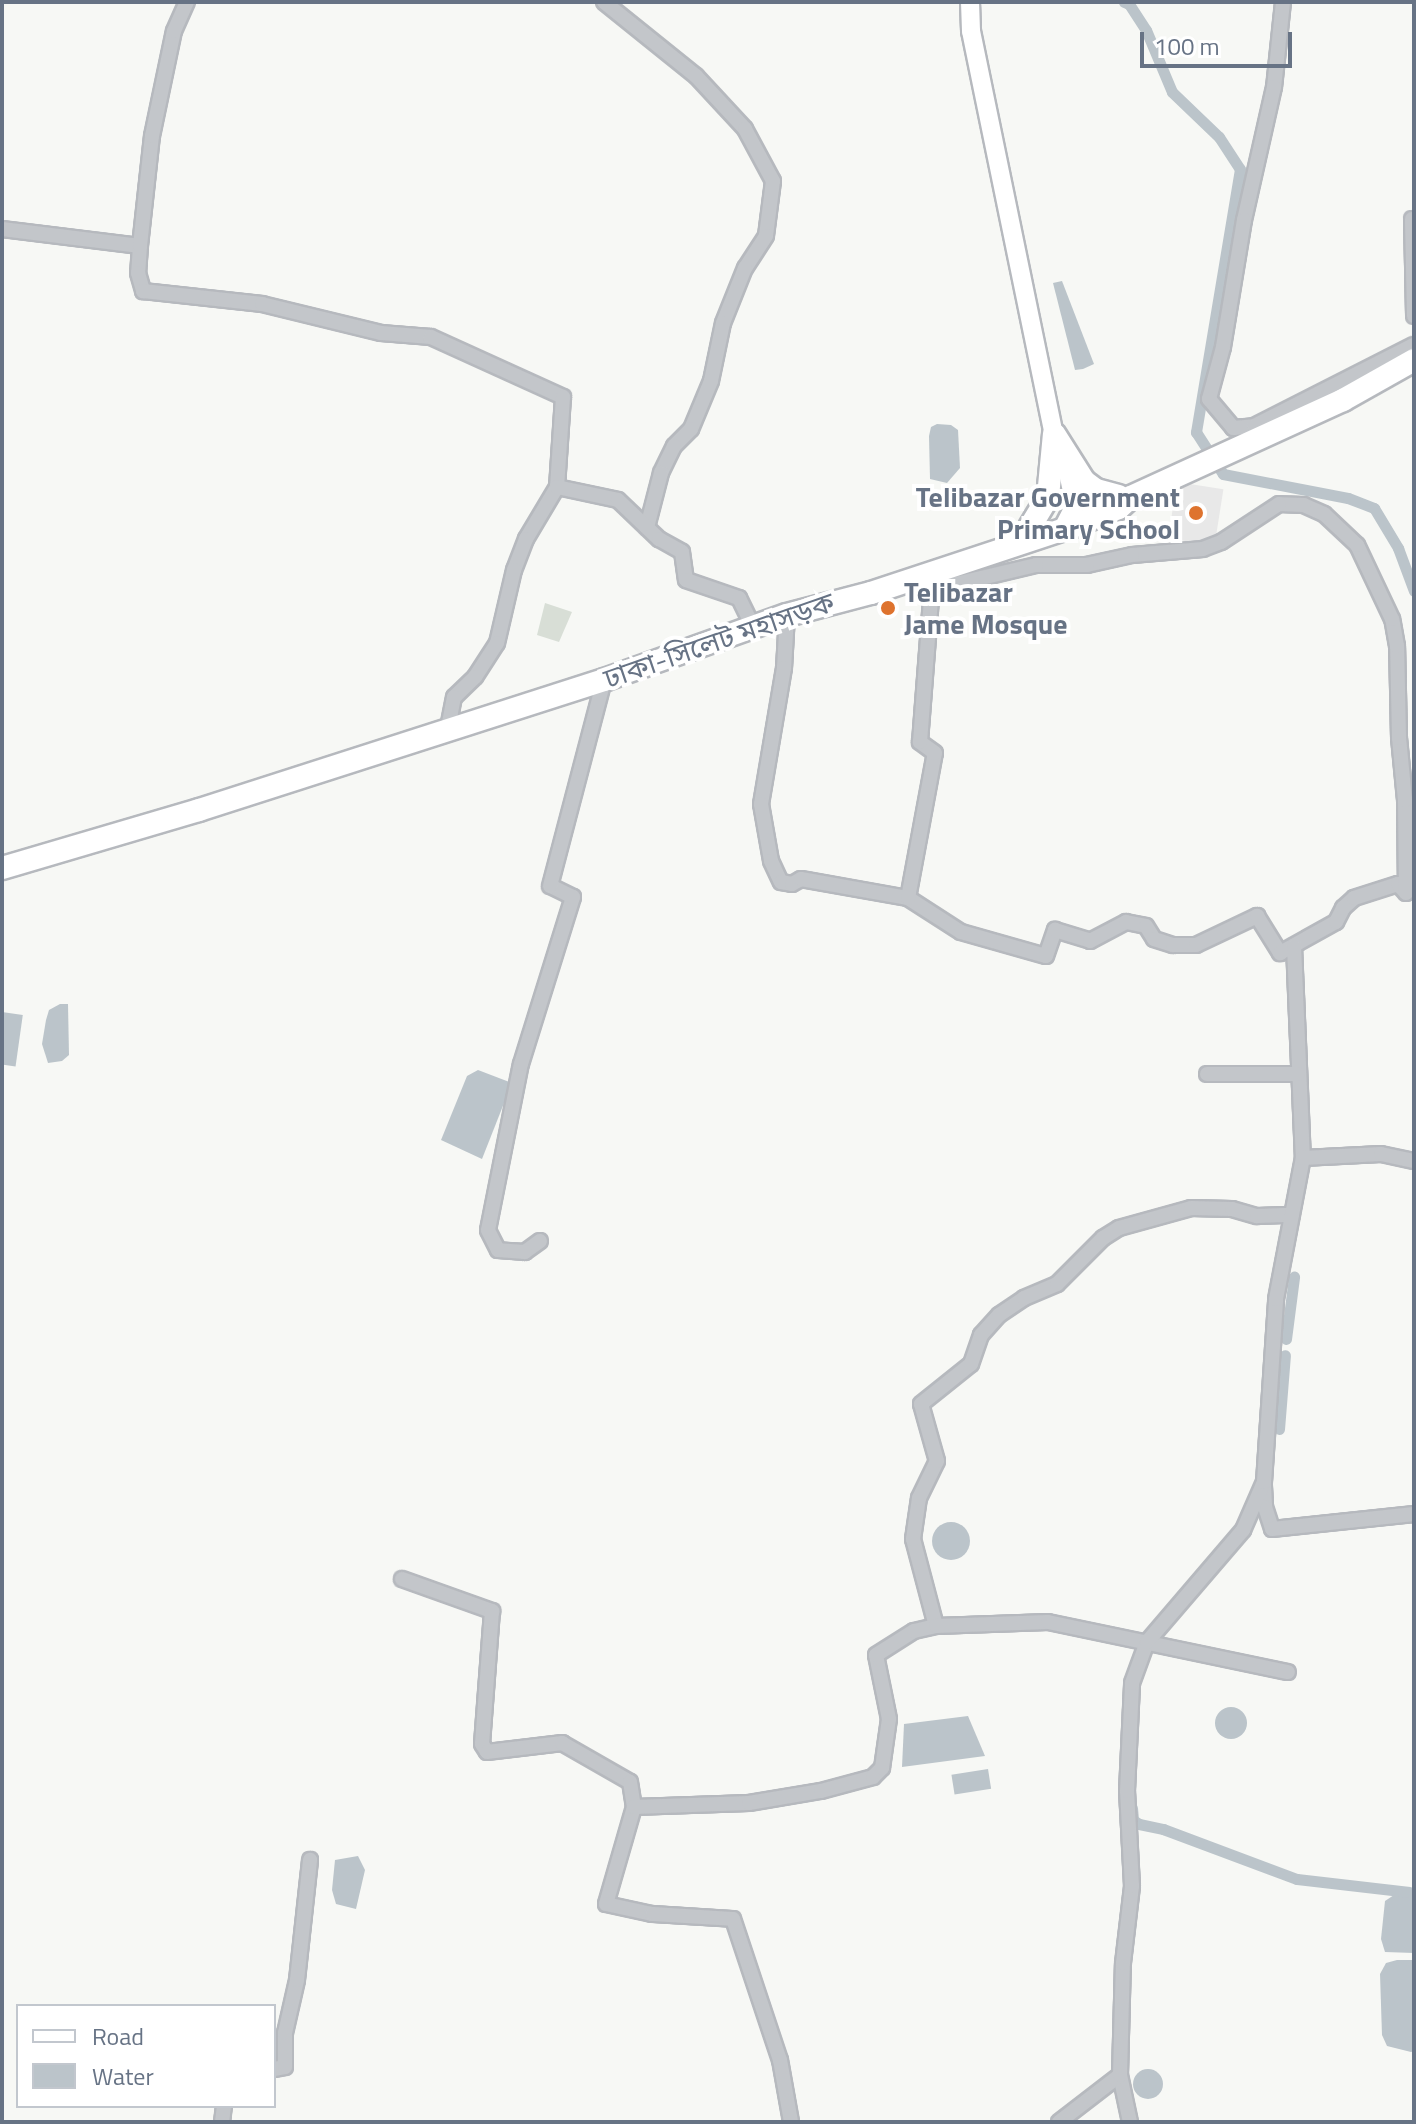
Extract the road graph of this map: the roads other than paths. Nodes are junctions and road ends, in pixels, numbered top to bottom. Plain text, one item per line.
1 (187, 2) edge
2 (604, 2) edge
3 (970, 2) edge
4 (1283, 2) edge
5 (1412, 219) edge
6 (2, 229) edge
7 (140, 246) junction
8 (1414, 316) edge
9 (1414, 345) edge
10 (1414, 360) edge
11 (1057, 444) junction
12 (557, 487) junction
13 (1134, 494) junction
14 (1074, 521) junction
15 (647, 527) junction
16 (1030, 527) junction
17 (933, 573) junction
18 (842, 598) junction
19 (787, 615) junction
20 (753, 627) junction
21 (604, 680) junction
22 (448, 727) junction
23 (2, 868) edge
24 (908, 898) junction
25 (1294, 946) junction
26 (1207, 1074) dead end
27 (1298, 1074) junction
28 (1303, 1158) junction
29 (1414, 1161) edge
30 (1292, 1215) junction
31 (540, 1241) dead end
32 (1264, 1482) junction
33 (1414, 1514) edge
34 (402, 1579) dead end
35 (936, 1626) junction
36 (1147, 1642) junction
37 (1288, 1672) dead end
38 (634, 1807) junction
39 (310, 1860) dead end
40 (276, 2069) edge
41 (1120, 2075) junction
42 (791, 2122) edge
43 (1059, 2122) edge
44 (1130, 2122) edge

1 - 7 street
2 - 15 street
3 - 11 main road
4 - 9 street
5 - 8 street
6 - 7 street
7 - 12 street
10 - 13 highway
11 - 13 highway
11 - 14 main road
11 - 16 highway
12 - 15 street
12 - 22 street
13 - 14 highway
14 - 16 highway
14 - 17 highway, ঢাকা-সিলেট মহাসড়ক
15 - 20 street
16 - 18 highway
17 - 18 highway, ঢাকা-সিলেট মহাসড়ক
17 - 24 street
17 - 25 street
18 - 19 highway, ঢাকা-সিলেট মহাসড়ক
19 - 20 highway, ঢাকা-সিলেট মহাসড়ক
19 - 24 street
20 - 21 highway, ঢাকা-সিলেট মহাসড়ক
21 - 22 highway, ঢাকা-সিলেট মহাসড়ক
21 - 31 street
22 - 23 highway, ঢাকা-সিলেট মহাসড়ক
24 - 25 street
25 - 27 street
26 - 27 street
27 - 28 street
28 - 29 street
28 - 30 street
30 - 32 street
30 - 35 street
32 - 33 street
32 - 36 street
34 - 38 street
35 - 36 street
35 - 38 street
36 - 37 street
36 - 41 street
38 - 42 street
39 - 40 street
41 - 43 street
41 - 44 street

